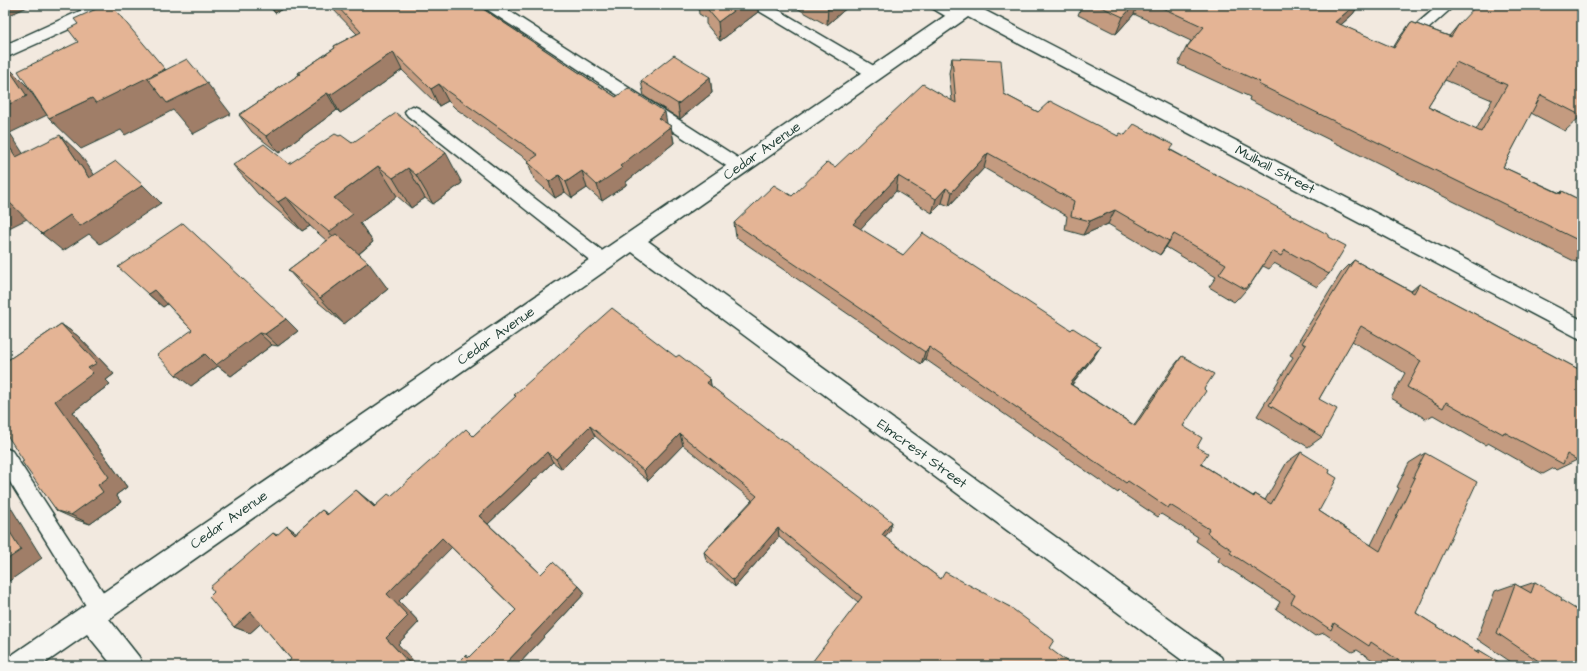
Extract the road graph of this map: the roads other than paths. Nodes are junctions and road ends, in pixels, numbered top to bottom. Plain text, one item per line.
1 (108, 5) edge
2 (490, 5) edge
3 (759, 5) edge
4 (937, 5) edge
5 (1448, 5) edge
6 (966, 10) edge
7 (1423, 26) edge
8 (5, 52) edge
9 (874, 74) junction
10 (413, 112) dead end
11 (740, 167) junction
12 (633, 241) junction
13 (603, 261) junction
14 (1582, 331) edge
15 (5, 457) edge
16 (96, 612) junction
17 (18, 666) edge
18 (130, 666) edge
19 (1212, 666) edge

1 - 8 street
2 - 11 lane
3 - 9 lane
4 - 6 lane
5 - 7 lane
6 - 9 street, Cedar Avenue
6 - 14 street, Mulhall Street
9 - 11 street, Cedar Avenue
10 - 13 lane
11 - 12 street, Cedar Avenue
12 - 13 street, Cedar Avenue
12 - 19 street, Elmcrest Street
13 - 16 street, Cedar Avenue
15 - 16 lane
16 - 17 street, Cedar Avenue
16 - 18 street

